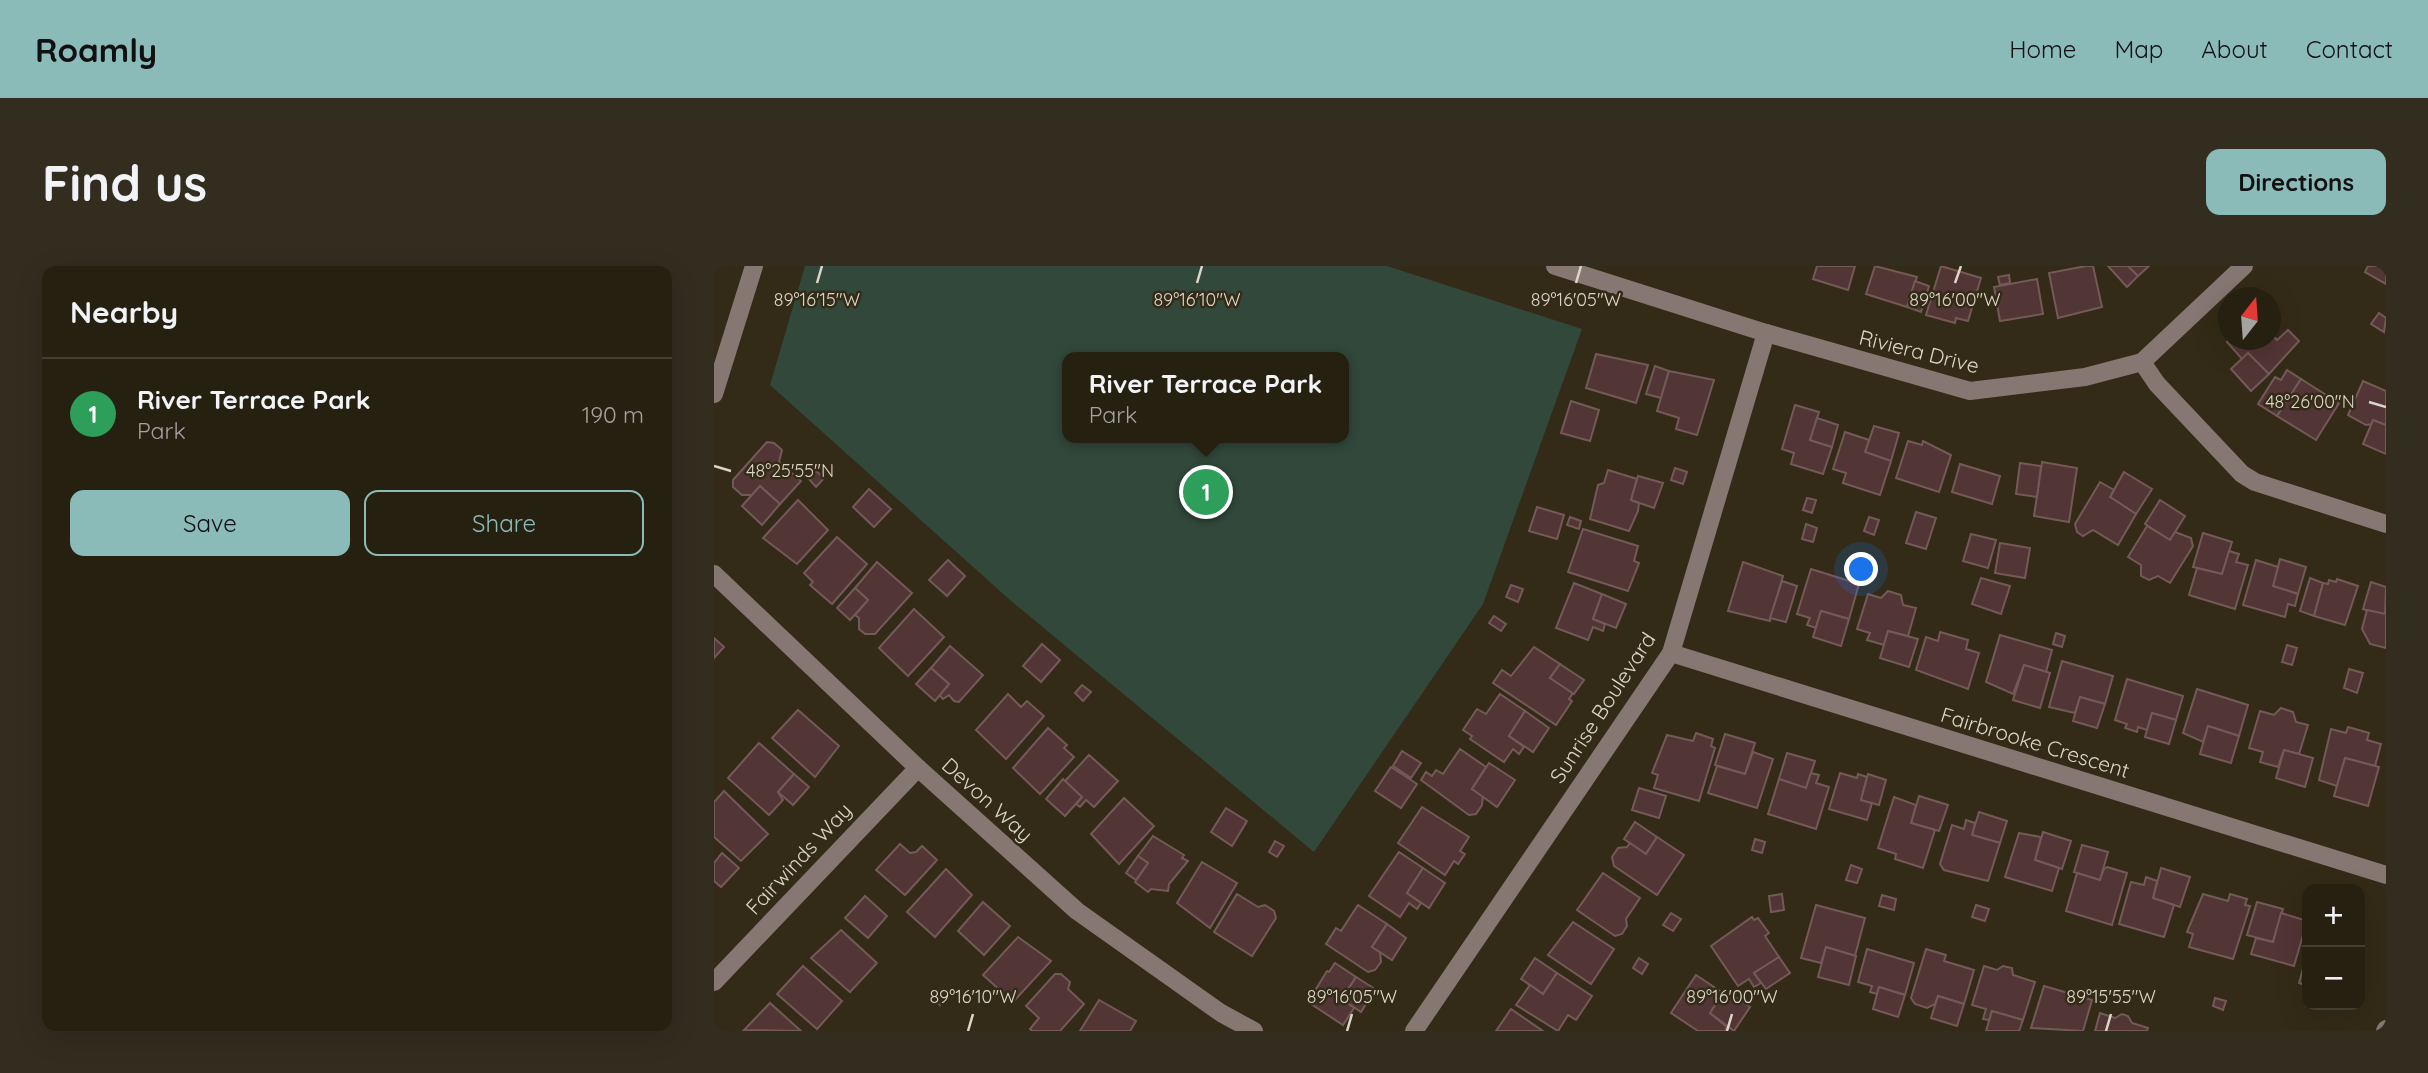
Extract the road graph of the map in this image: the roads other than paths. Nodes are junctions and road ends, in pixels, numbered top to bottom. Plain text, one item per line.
1 (754, 266) edge
2 (1555, 266) edge
3 (2244, 266) edge
4 (1766, 333) junction
5 (718, 362) edge
6 (2143, 362) junction
7 (714, 394) edge
8 (2386, 524) edge
9 (714, 574) edge
10 (1671, 653) junction
11 (918, 768) junction
12 (2386, 875) edge
13 (714, 982) edge
14 (1254, 1031) edge
15 (1414, 1031) edge

1 - 5 street
2 - 4 street, Riviera Drive
3 - 6 street, Riviera Drive
4 - 6 street, Riviera Drive
4 - 10 street, Sunrise Boulevard
5 - 7 street
6 - 8 street
9 - 11 street, Devon Way
10 - 12 street, Fairbrooke Crescent
10 - 15 street, Sunrise Boulevard
11 - 13 street, Fairwinds Way
11 - 14 street, Devon Way

